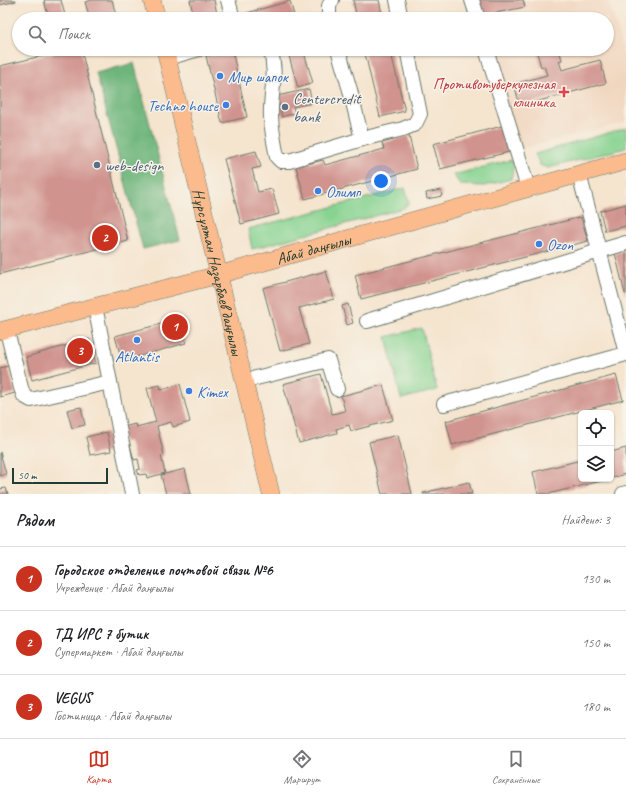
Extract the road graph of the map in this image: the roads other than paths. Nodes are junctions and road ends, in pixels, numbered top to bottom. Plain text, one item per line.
1 (152, 0) edge
2 (228, 0) edge
3 (332, 0) edge
4 (397, 0) edge
5 (472, 0) edge
6 (155, 12) edge
7 (231, 12) edge
8 (329, 12) edge
9 (400, 12) edge
10 (476, 12) edge
11 (166, 56) edge
12 (272, 56) edge
13 (340, 56) edge
14 (408, 56) edge
15 (488, 56) edge
16 (362, 140) junction
17 (626, 161) edge
18 (579, 174) junction
19 (528, 188) junction
20 (626, 243) edge
21 (598, 251) junction
22 (218, 275) junction
23 (97, 316) dead end
24 (367, 320) dead end
25 (5, 334) edge
26 (626, 354) edge
27 (244, 381) junction
28 (110, 382) junction
29 (337, 389) dead end
30 (444, 404) dead end
31 (132, 494) edge
32 (271, 494) edge

1 - 6 main road
2 - 7 lane
3 - 8 lane
4 - 9 lane
5 - 10 lane
11 - 22 main road, Нұрсұлтан Назарбаев даңғылы
12 - 16 lane
13 - 16 lane
14 - 16 lane
15 - 19 lane
17 - 18 main road, Абай даңғылы
18 - 19 main road, Абай даңғылы
18 - 21 lane
19 - 22 main road, Абай даңғылы
20 - 21 lane
21 - 24 lane
21 - 26 lane
22 - 25 main road, Абай даңғылы
22 - 27 main road, Нұрсұлтан Назарбаев даңғылы
23 - 28 lane
25 - 28 lane
26 - 30 lane
27 - 29 lane
27 - 32 main road, Нұрсұлтан Назарбаев даңғылы
28 - 31 lane

